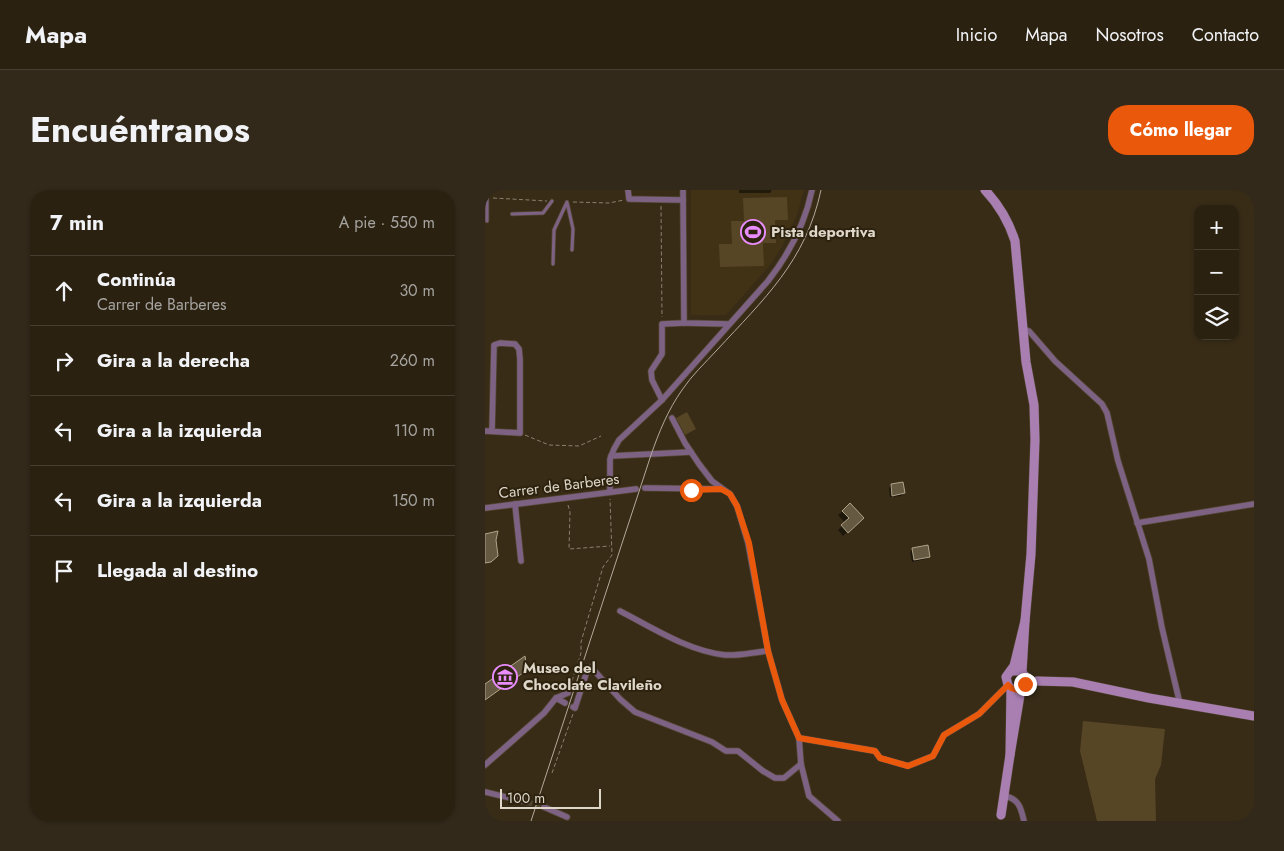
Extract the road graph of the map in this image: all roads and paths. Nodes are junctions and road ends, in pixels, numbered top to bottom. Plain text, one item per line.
1 (629, 190) edge
2 (683, 190) edge
3 (812, 190) edge
4 (985, 190) edge
5 (487, 197) dead end
6 (661, 200) junction
7 (683, 200) junction
8 (552, 201) dead end
9 (512, 214) dead end
10 (487, 221) dead end
11 (572, 250) dead end
12 (553, 264) dead end
13 (662, 324) junction
14 (684, 324) junction
15 (729, 324) junction
16 (1023, 329) junction
17 (662, 400) junction
18 (672, 418) dead end
19 (485, 431) edge
20 (493, 431) junction
21 (519, 433) junction
22 (601, 436) dead end
23 (691, 452) junction
24 (611, 456) junction
25 (636, 488) dead end
26 (645, 488) dead end
27 (721, 489) junction
28 (610, 492) junction
29 (566, 498) junction
30 (515, 504) junction
31 (1254, 504) edge
32 (485, 508) edge
33 (1137, 524) junction
34 (611, 546) junction
35 (521, 561) dead end
36 (620, 611) dead end
37 (1025, 621) junction
38 (768, 651) junction
39 (1011, 671) junction
40 (1023, 680) junction
41 (1009, 687) junction
42 (568, 693) joint
43 (555, 698) junction
44 (565, 703) dead end
45 (1180, 704) junction
46 (574, 707) joint
47 (1254, 716) edge
48 (799, 738) junction
49 (1010, 755) junction
50 (801, 764) junction
51 (485, 765) edge
52 (552, 773) dead end
53 (485, 792) edge
54 (1005, 796) junction
55 (527, 802) tunnel mouth
56 (544, 807) tunnel mouth
57 (567, 817) dead end
58 (1000, 819) edge
59 (838, 821) edge
60 (1025, 821) edge

1 - 6 street
2 - 7 street
3 - 15 street
4 - 16 main road
5 - 10 lane
6 - 7 street
6 - 13 path
7 - 14 street
8 - 9 lane
11 - 12 lane
13 - 14 street
13 - 17 street
14 - 15 street
15 - 17 street
16 - 33 street
16 - 37 main road
17 - 24 street
18 - 23 street
19 - 20 street
20 - 21 street
20 - 21 street
21 - 22 path
23 - 24 street
23 - 27 street
24 - 28 street
25 - 28 street, Carrer de Barberes
26 - 27 street
27 - 38 street
28 - 29 street, Carrer de Barberes
28 - 34 path
29 - 30 street, Carrer de Barberes
29 - 34 path
30 - 32 street, Carrer de Barberes
30 - 35 street
31 - 33 street
33 - 45 street
34 - 42 path
36 - 38 street
37 - 39 main road
37 - 40 main road
38 - 48 street
39 - 40 main road
39 - 41 main road
40 - 41 main road
40 - 45 main road
40 - 49 main road
41 - 48 street
41 - 49 main road
42 - 43 street
43 - 44 street
43 - 51 street
45 - 47 main road
46 - 50 street
46 - 52 path
48 - 50 street
49 - 54 main road
50 - 59 street
53 - 55 street
54 - 58 main road
54 - 60 street
56 - 57 street

